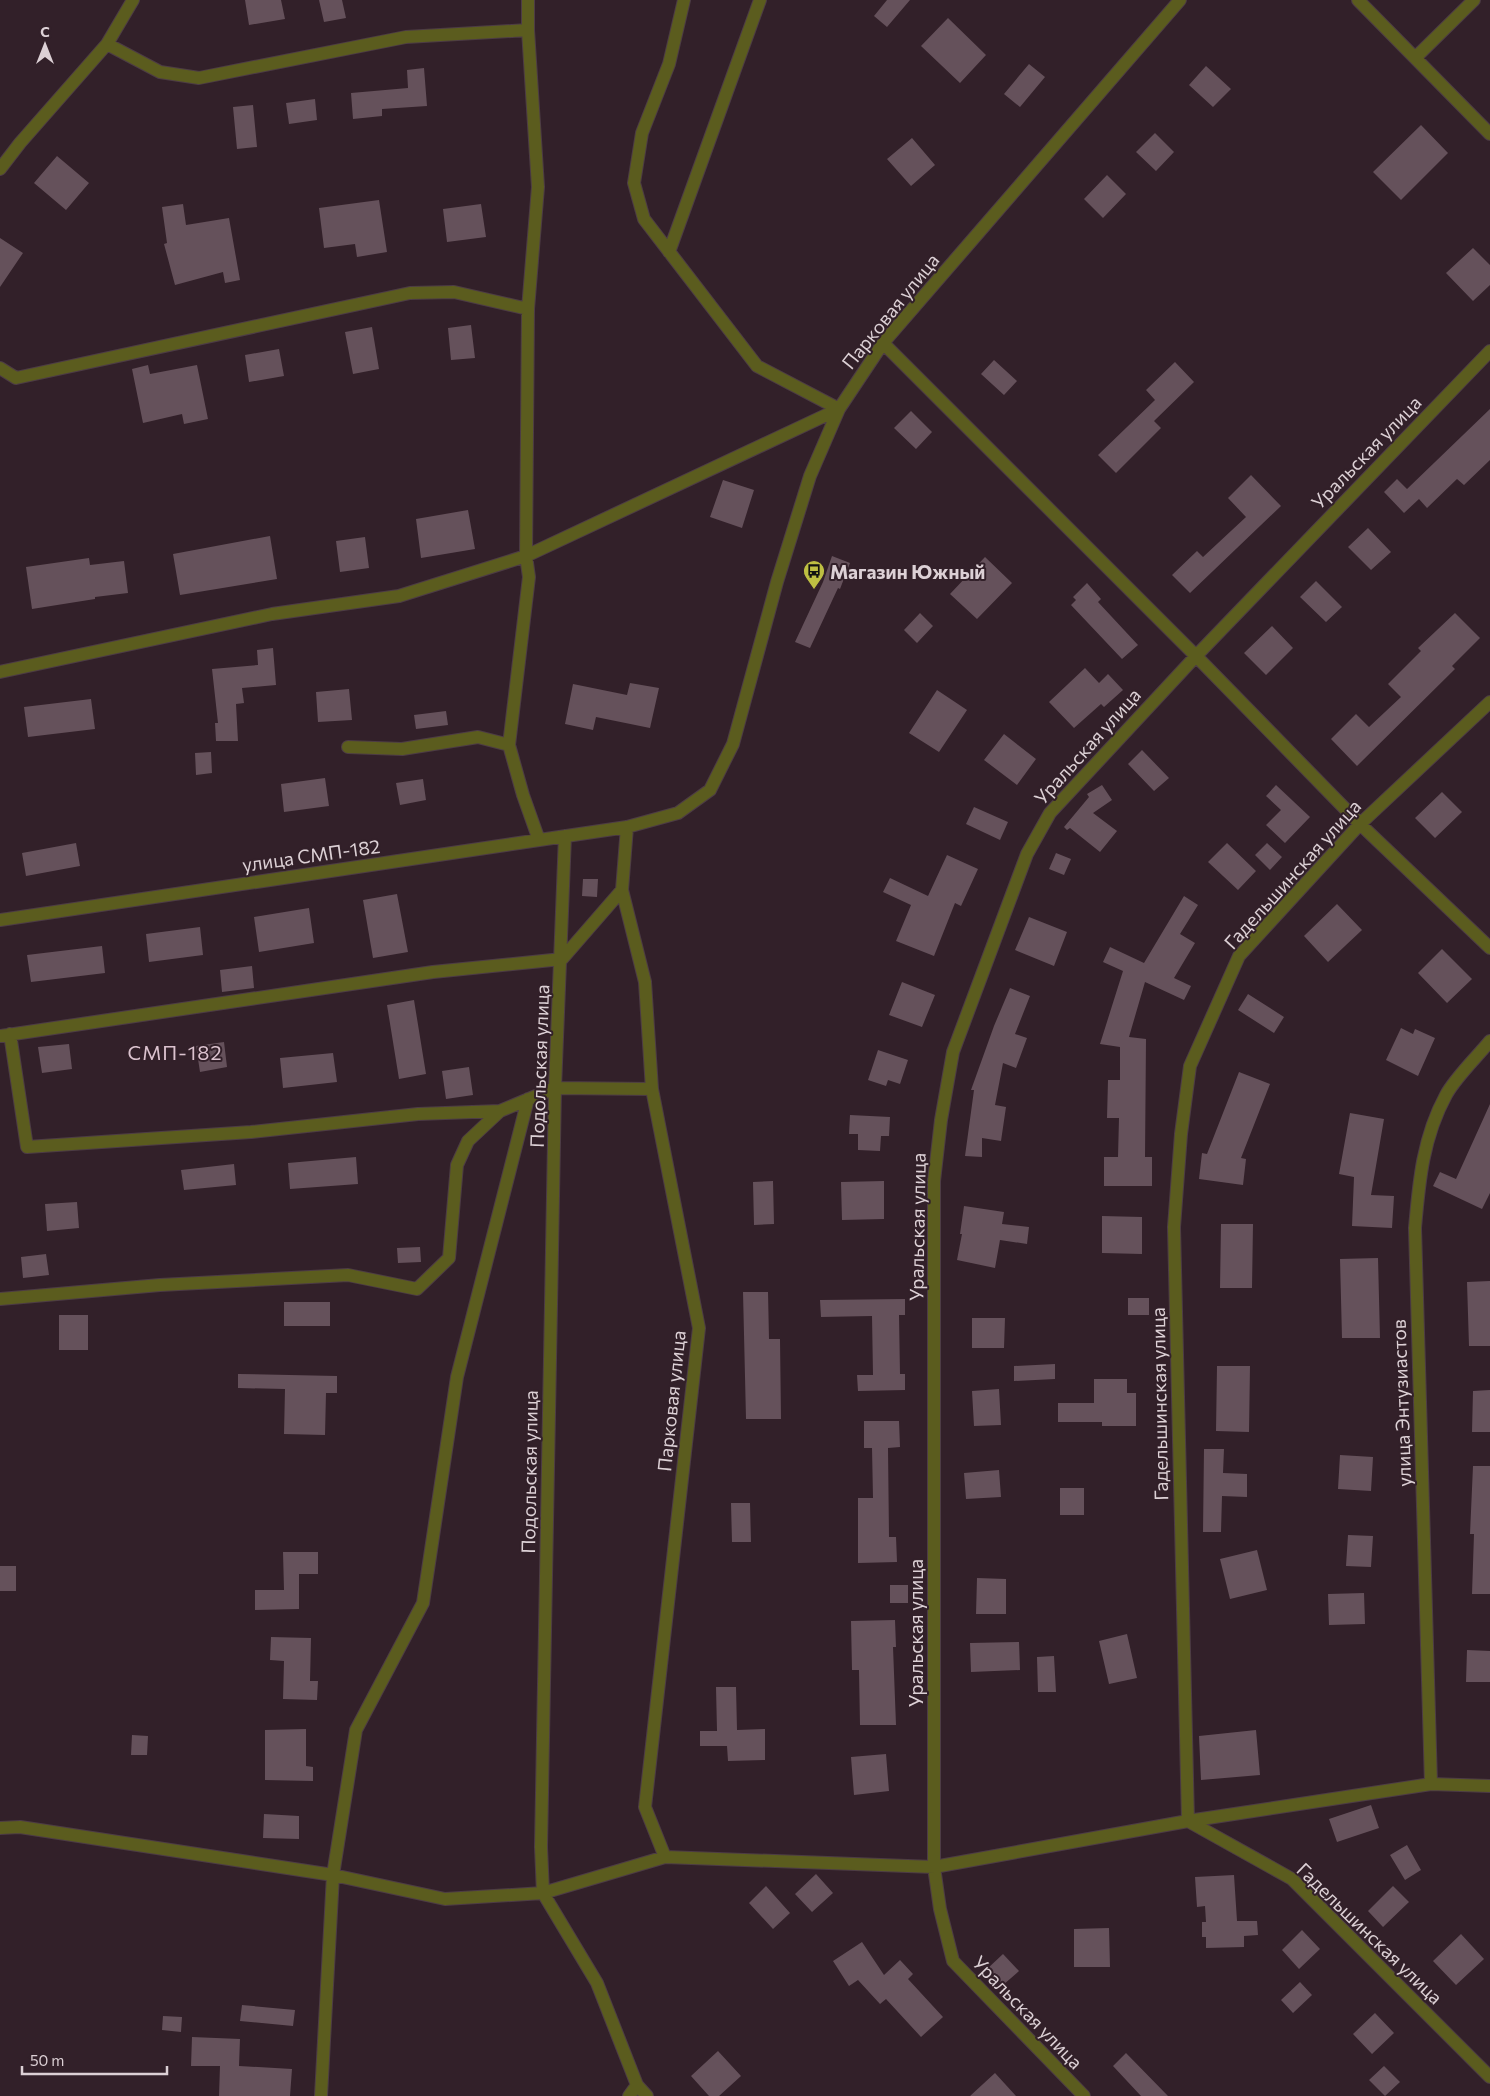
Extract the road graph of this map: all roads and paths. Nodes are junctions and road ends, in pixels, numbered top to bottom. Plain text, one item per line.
1 (133, 0) edge
2 (528, 0) edge
3 (684, 0) edge
4 (760, 0) edge
5 (1180, 0) edge
6 (1358, 0) edge
7 (1474, 0) edge
8 (528, 30) junction
9 (107, 44) junction
10 (1416, 57) junction
11 (1490, 134) edge
12 (0, 169) edge
13 (669, 252) junction
14 (528, 309) junction
15 (883, 344) junction
16 (1490, 351) edge
17 (0, 368) edge
18 (839, 408) junction
19 (526, 556) junction
20 (1196, 656) junction
21 (0, 672) edge
22 (1490, 702) edge
23 (509, 745) junction
24 (348, 747) dead end
25 (1360, 824) junction
26 (627, 827) junction
27 (565, 836) junction
28 (539, 840) junction
29 (622, 890) junction
30 (0, 920) edge
31 (1490, 948) edge
32 (562, 958) junction
33 (5, 1035) edge
34 (1490, 1042) edge
35 (555, 1088) junction
36 (652, 1089) junction
37 (528, 1099) junction
38 (500, 1112) junction
39 (0, 1299) edge
40 (1431, 1784) junction
41 (1490, 1786) edge
42 (1188, 1821) junction
43 (0, 1828) edge
44 (665, 1857) junction
45 (934, 1867) junction
46 (333, 1875) junction
47 (543, 1893) junction
48 (1490, 2077) edge
49 (637, 2086) junction
50 (321, 2096) edge
51 (629, 2096) edge
52 (647, 2096) edge
53 (1084, 2096) edge

1 - 9 street
2 - 8 street
3 - 13 street
4 - 13 street
5 - 15 street, Парковая улица
6 - 10 street
7 - 10 street
8 - 9 street
8 - 14 street
9 - 12 street
10 - 11 street
13 - 18 street
14 - 17 street
14 - 19 street
15 - 18 street, Парковая улица
15 - 20 street
16 - 20 street, Уральская улица
18 - 19 street
18 - 26 street, Парковая улица
19 - 21 street
19 - 23 street
20 - 25 street
20 - 45 street, Уральская улица
22 - 25 street, Гадельшинская улица
23 - 24 street
23 - 28 street
25 - 31 street
25 - 42 street, Гадельшинская улица
26 - 27 street, улица СМП-182
26 - 29 street, Парковая улица
27 - 28 street, улица СМП-182
27 - 32 street, Подольская улица
28 - 30 street, улица СМП-182
29 - 32 street
29 - 36 street, Парковая улица
32 - 33 street
32 - 35 street, Подольская улица
33 - 38 street
34 - 40 street, улица Энтузиастов
35 - 36 street
35 - 37 street
35 - 47 street, Подольская улица
36 - 44 street, Парковая улица
37 - 38 street
37 - 46 street
38 - 39 street
40 - 41 street
40 - 42 street
42 - 45 street
42 - 48 street, Гадельшинская улица
43 - 46 street
44 - 45 street
44 - 47 street
45 - 53 street, Уральская улица
46 - 47 street
46 - 50 street
47 - 49 street, Подольская улица
49 - 51 street
49 - 52 street

